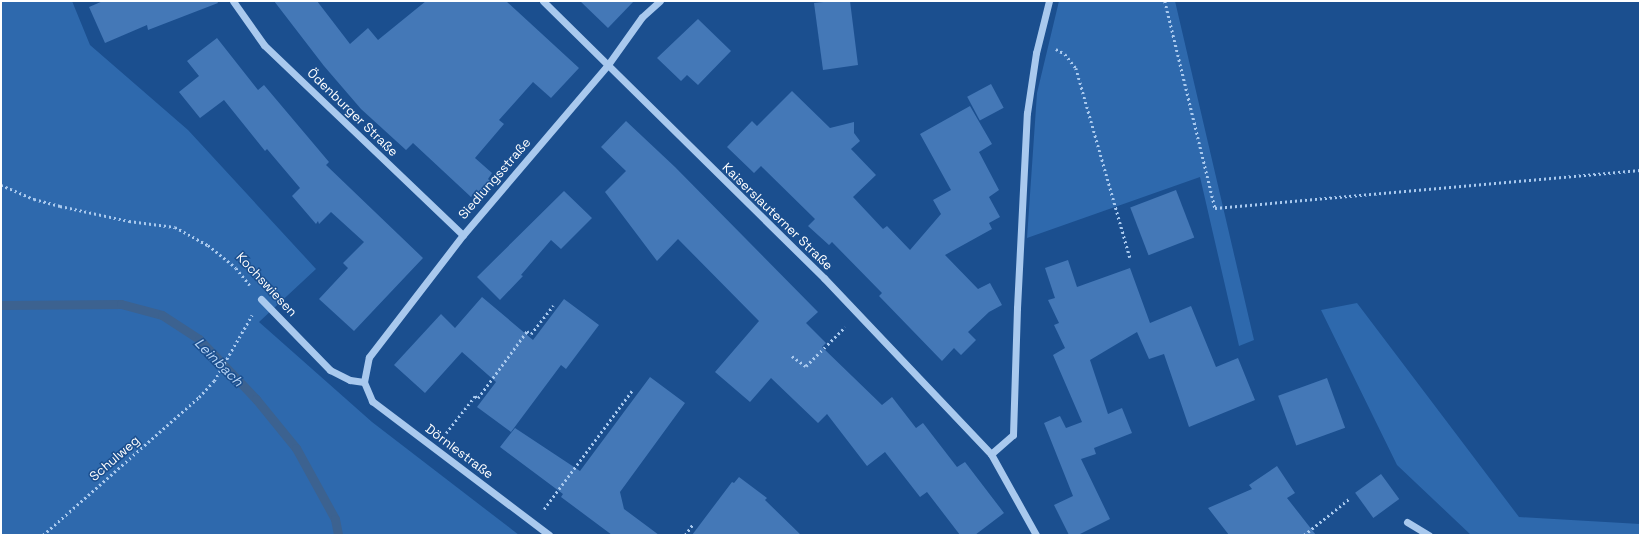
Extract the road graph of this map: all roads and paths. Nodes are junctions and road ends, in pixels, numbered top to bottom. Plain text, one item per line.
1 (233, 1) edge
2 (543, 1) edge
3 (660, 1) edge
4 (1049, 1) edge
5 (1165, 1) edge
6 (1039, 41) junction
7 (607, 66) junction
8 (1640, 170) edge
9 (1, 184) edge
10 (463, 235) junction
11 (1130, 256) dead end
12 (261, 299) junction
13 (553, 306) dead end
14 (857, 314) junction
15 (792, 356) dead end
16 (364, 382) junction
17 (633, 389) dead end
18 (434, 448) junction
19 (991, 454) junction
20 (1349, 498) dead end
21 (1407, 522) dead end
22 (533, 523) junction
23 (693, 524) dead end
24 (43, 535) edge
25 (548, 535) edge
26 (685, 535) edge
27 (1036, 535) edge
28 (1304, 535) edge
29 (1429, 535) edge

1 - 10 street, Ödenburger Straße
2 - 7 street, Kaiserslauterner Straße
3 - 7 street, Siedlungsstraße
4 - 6 street
5 - 8 path
6 - 11 path
6 - 19 street
7 - 10 street, Siedlungsstraße
7 - 14 street, Kaiserslauterner Straße
9 - 12 path, Kochswiesen
10 - 16 street, Siedlungsstraße
12 - 16 street, Kochswiesen
12 - 24 path, Schulweg
13 - 18 path
14 - 15 path
14 - 19 street, Kaiserslauterner Straße
16 - 18 street, Dörnlestraße
17 - 22 path
18 - 22 street, Dörnlestraße
19 - 27 street, Kaiserslauterner Straße
20 - 28 path
21 - 29 street
22 - 25 street, Dörnlestraße
23 - 26 path

